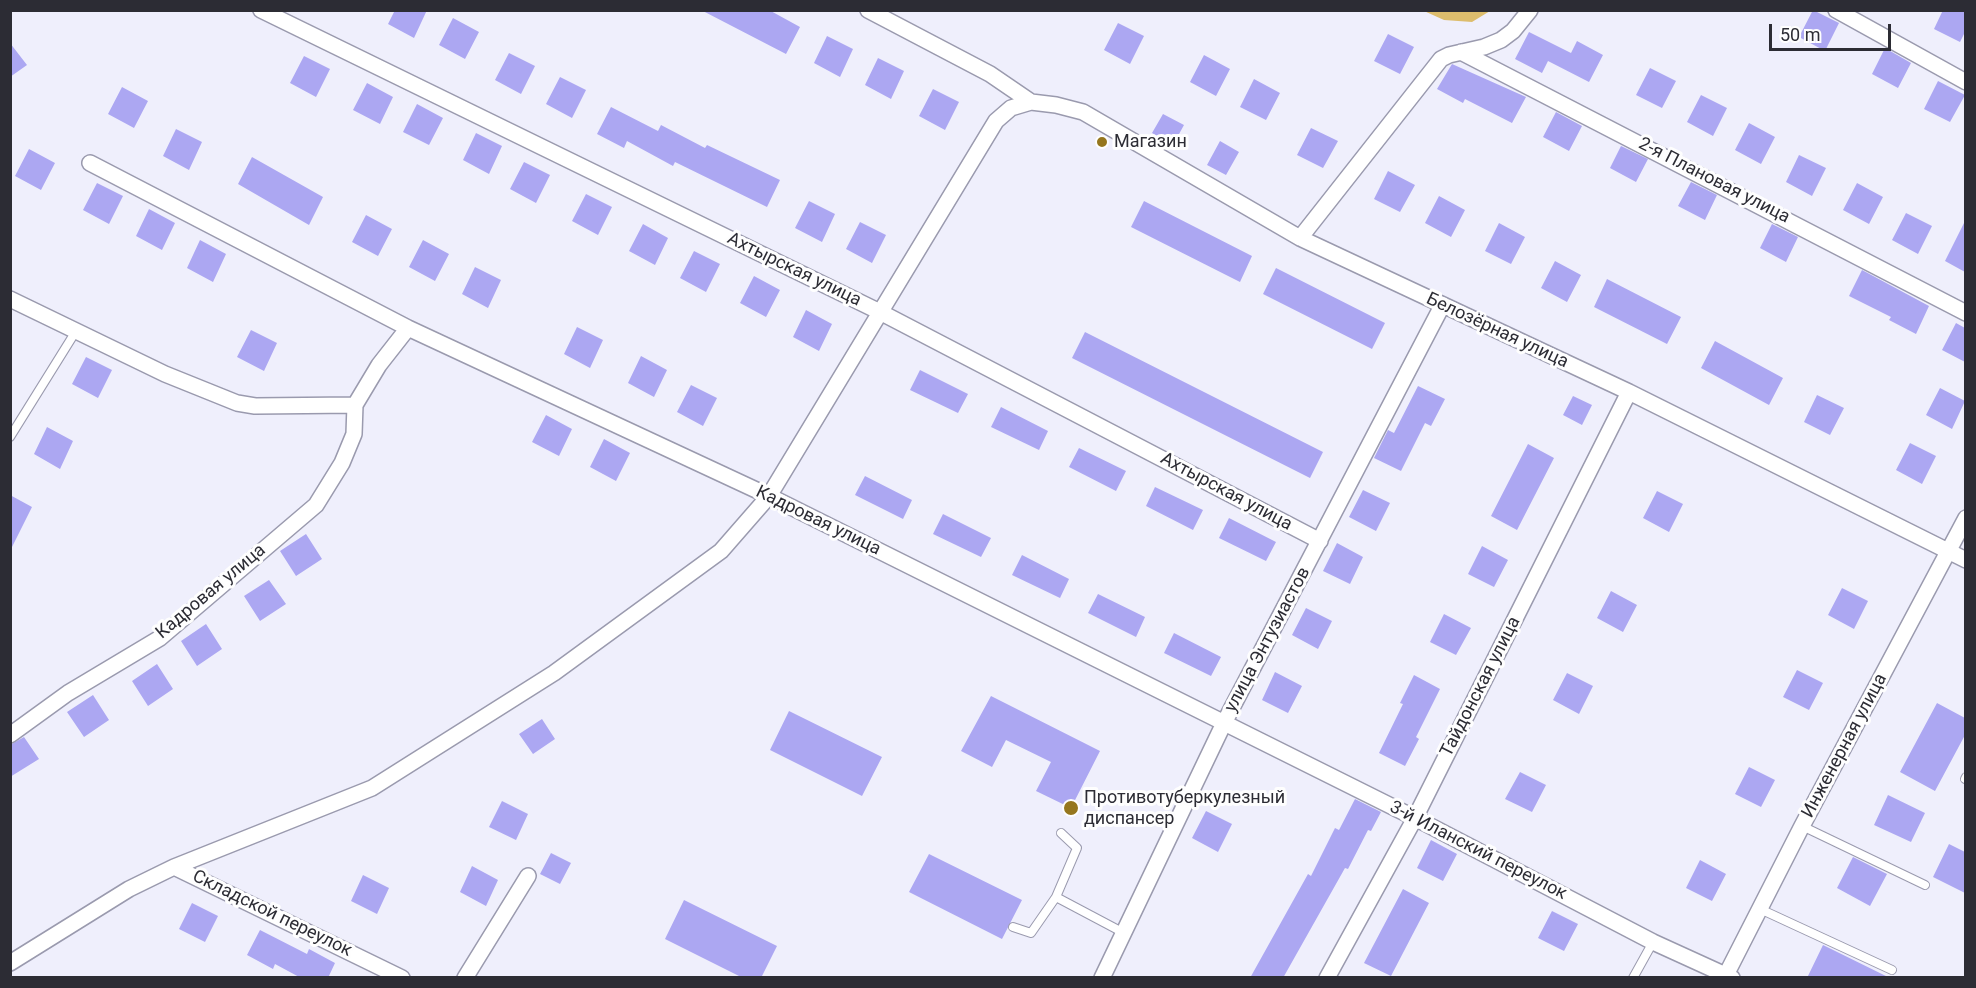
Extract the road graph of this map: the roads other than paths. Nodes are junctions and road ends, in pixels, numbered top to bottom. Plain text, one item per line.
1 (261, 10) edge
2 (868, 10) edge
3 (1530, 10) edge
4 (1836, 10) edge
5 (1461, 52) junction
6 (1965, 82) edge
7 (1031, 102) junction
8 (90, 163) dead end
9 (1300, 238) junction
10 (10, 299) edge
11 (1442, 306) junction
12 (880, 312) junction
13 (1965, 314) edge
14 (408, 328) junction
15 (76, 331) junction
16 (1629, 392) junction
17 (355, 405) junction
18 (10, 437) edge
19 (769, 496) junction
20 (1965, 518) edge
21 (1320, 541) junction
22 (1949, 552) junction
23 (1965, 560) edge
24 (1224, 723) junction
25 (10, 735) edge
26 (1415, 818) junction
27 (1802, 826) junction
28 (1061, 833) dead end
29 (174, 867) junction
30 (528, 876) dead end
31 (1925, 885) dead end
32 (1056, 897) junction
33 (1760, 909) junction
34 (1013, 927) dead end
35 (1124, 933) junction
36 (1653, 942) junction
37 (10, 963) edge
38 (1892, 970) dead end
39 (1729, 976) edge
40 (402, 978) edge
41 (465, 978) edge
42 (1102, 978) edge
43 (1327, 978) edge
44 (1633, 978) edge

1 - 12 street, Ахтырская улица
2 - 7 street
3 - 5 street
4 - 6 street
5 - 9 street
5 - 13 street, 2-я Плановая улица
7 - 9 street, Белозёрная улица
7 - 12 street
8 - 14 street, Кадровая улица
9 - 11 street, Белозёрная улица
10 - 15 street
11 - 16 street, Белозёрная улица
11 - 21 street, улица Энтузиастов
12 - 19 street
12 - 21 street, Ахтырская улица
14 - 17 street, Кадровая улица
14 - 19 street, Кадровая улица
15 - 17 street
15 - 18 lane
16 - 22 street, Белозёрная улица
16 - 26 street, Тайдонская улица
17 - 25 street, Кадровая улица
19 - 24 street, Кадровая улица
19 - 29 street
20 - 22 street, Инженерная улица
21 - 24 street, улица Энтузиастов
22 - 23 street, Белозёрная улица
22 - 27 street, Инженерная улица
24 - 26 street, 3-й Иланский переулок
24 - 35 street, улица Энтузиастов
26 - 36 street, 3-й Иланский переулок
26 - 43 street, Тайдонская улица
27 - 31 lane
27 - 33 street, Инженерная улица
28 - 32 lane
29 - 37 street
29 - 40 street, Складской переулок
30 - 41 street
32 - 34 lane
32 - 35 lane
33 - 38 lane
33 - 39 street, Инженерная улица
35 - 42 street, улица Энтузиастов
36 - 39 street, 3-й Иланский переулок
36 - 44 lane

